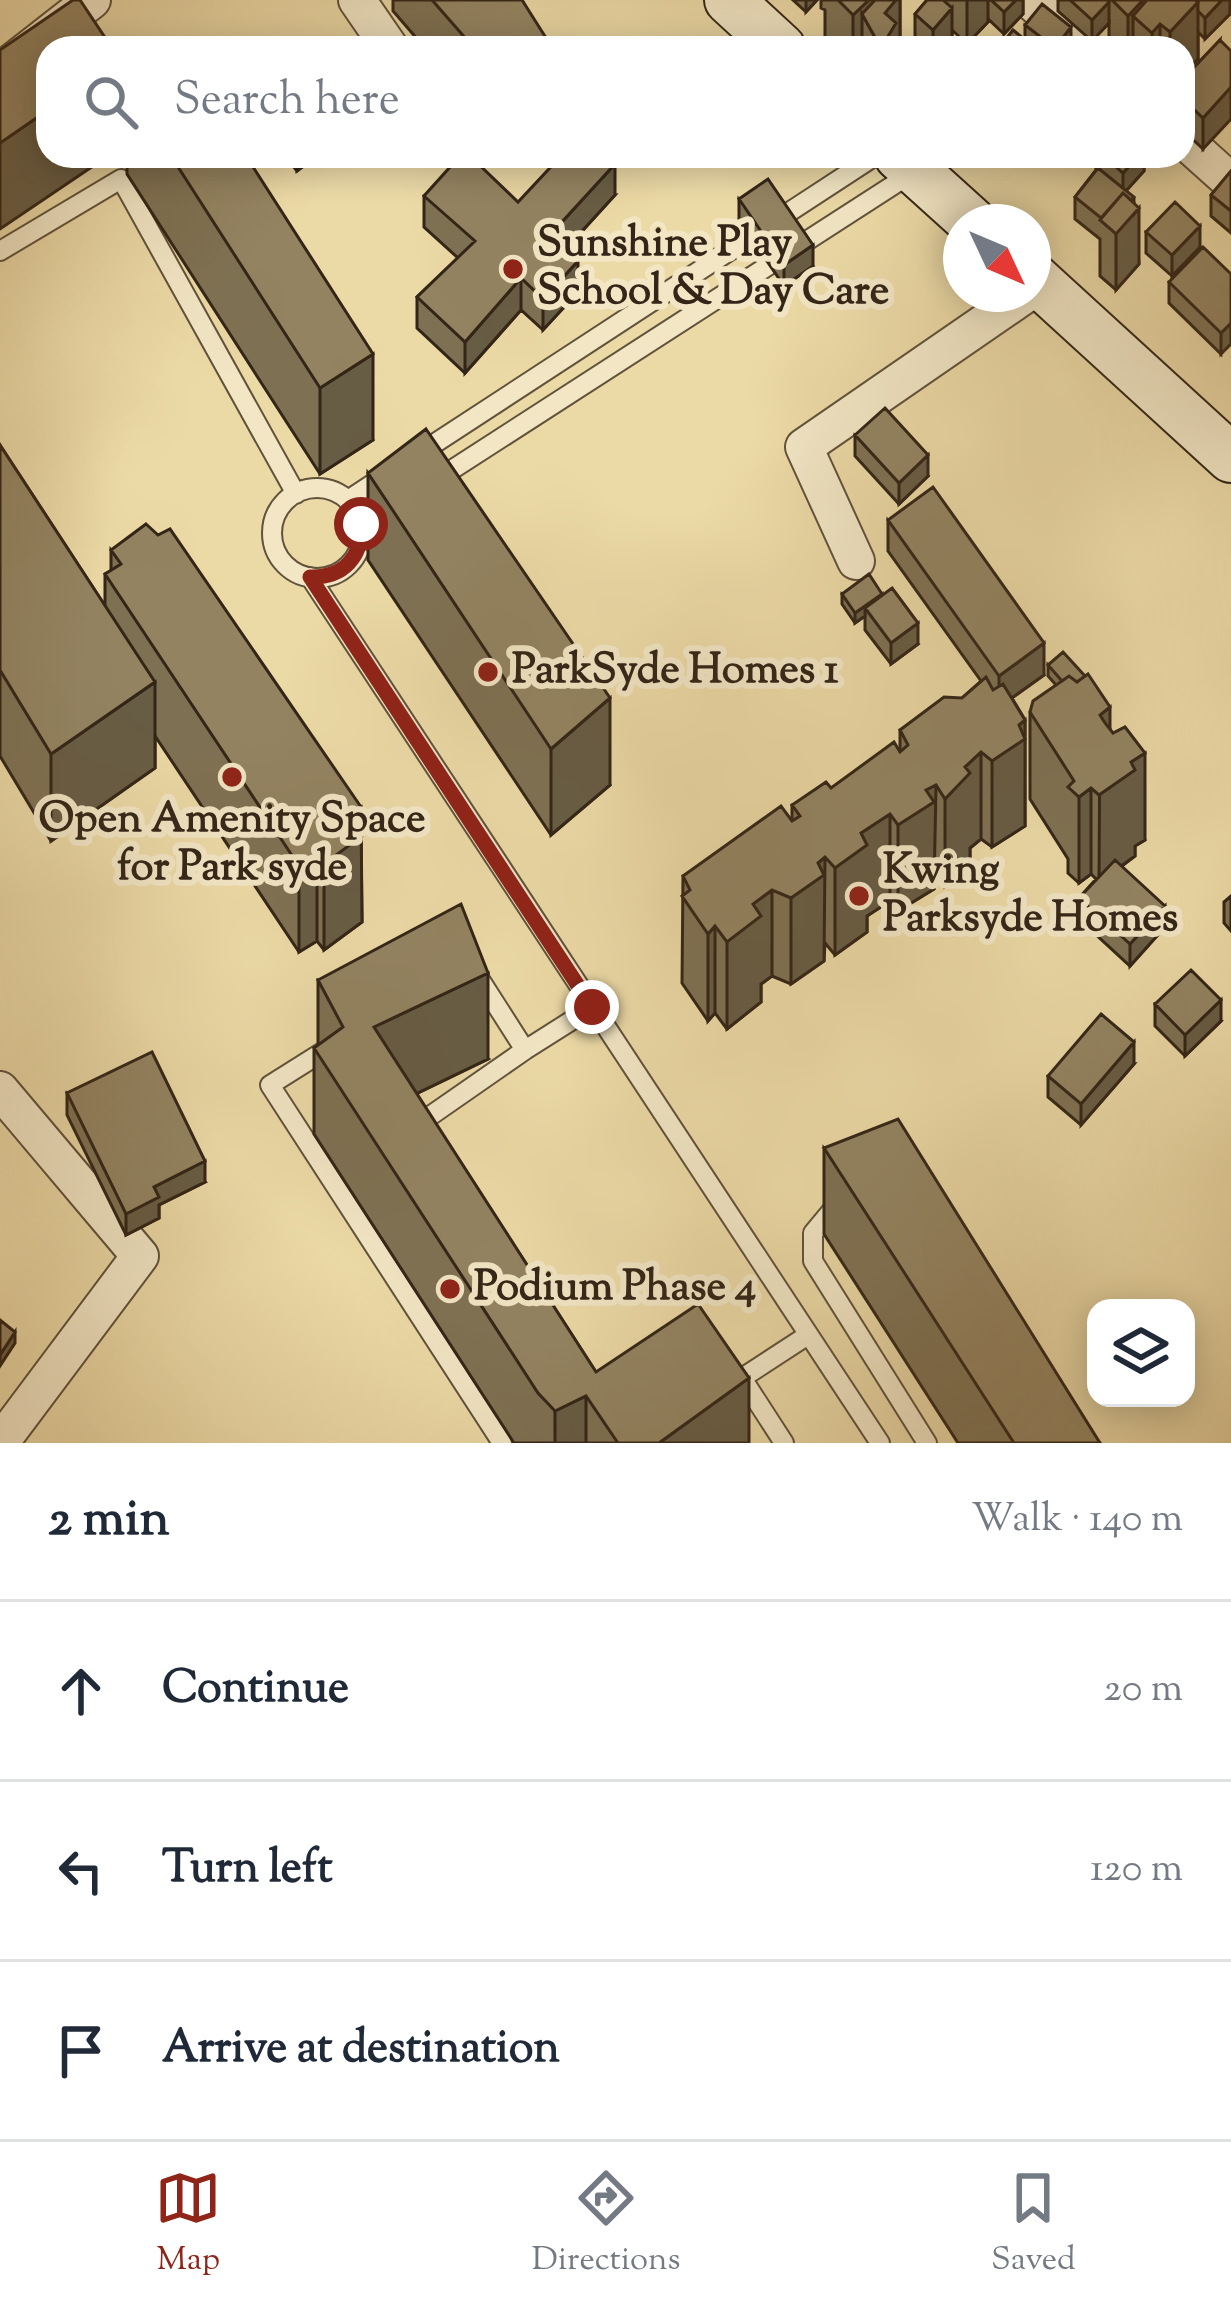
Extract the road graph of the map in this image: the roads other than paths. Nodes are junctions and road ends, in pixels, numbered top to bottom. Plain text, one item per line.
1 (92, 0) edge
2 (357, 0) edge
3 (729, 0) edge
4 (1030, 0) edge
5 (46, 36) edge
6 (382, 36) edge
7 (768, 36) edge
8 (1069, 36) edge
9 (36, 44) edge
10 (0, 72) edge
11 (1195, 150) edge
12 (885, 168) edge
13 (886, 168) edge
14 (905, 168) edge
15 (1231, 182) edge
16 (950, 204) edge
17 (0, 251) edge
18 (1051, 302) edge
19 (996, 312) edge
20 (1231, 458) edge
21 (422, 489) edge
22 (296, 494) junction
23 (348, 500) junction
24 (382, 514) edge
25 (362, 527) junction
26 (856, 561) dead end
27 (310, 577) junction
28 (449, 974) edge
29 (592, 1007) junction
30 (350, 1035) edge
31 (525, 1050) junction
32 (0, 1090) edge
33 (433, 1143) edge
34 (859, 1187) edge
35 (808, 1334) junction
36 (14, 1438) edge
37 (502, 1443) edge
38 (784, 1443) edge
39 (880, 1443) edge
40 (927, 1443) edge

1 - 5 street
2 - 6 street
3 - 7 street
4 - 8 street
9 - 10 street
11 - 15 street
12 - 23 lane
13 - 21 lane
14 - 16 street
17 - 22 lane
18 - 20 street
19 - 26 street
22 - 23 lane
22 - 27 lane
23 - 25 lane
24 - 25 lane
25 - 27 lane
27 - 29 lane
28 - 31 lane
29 - 31 lane
29 - 35 lane
30 - 37 lane
31 - 33 lane
32 - 36 street
34 - 40 lane
35 - 38 lane
35 - 39 lane

